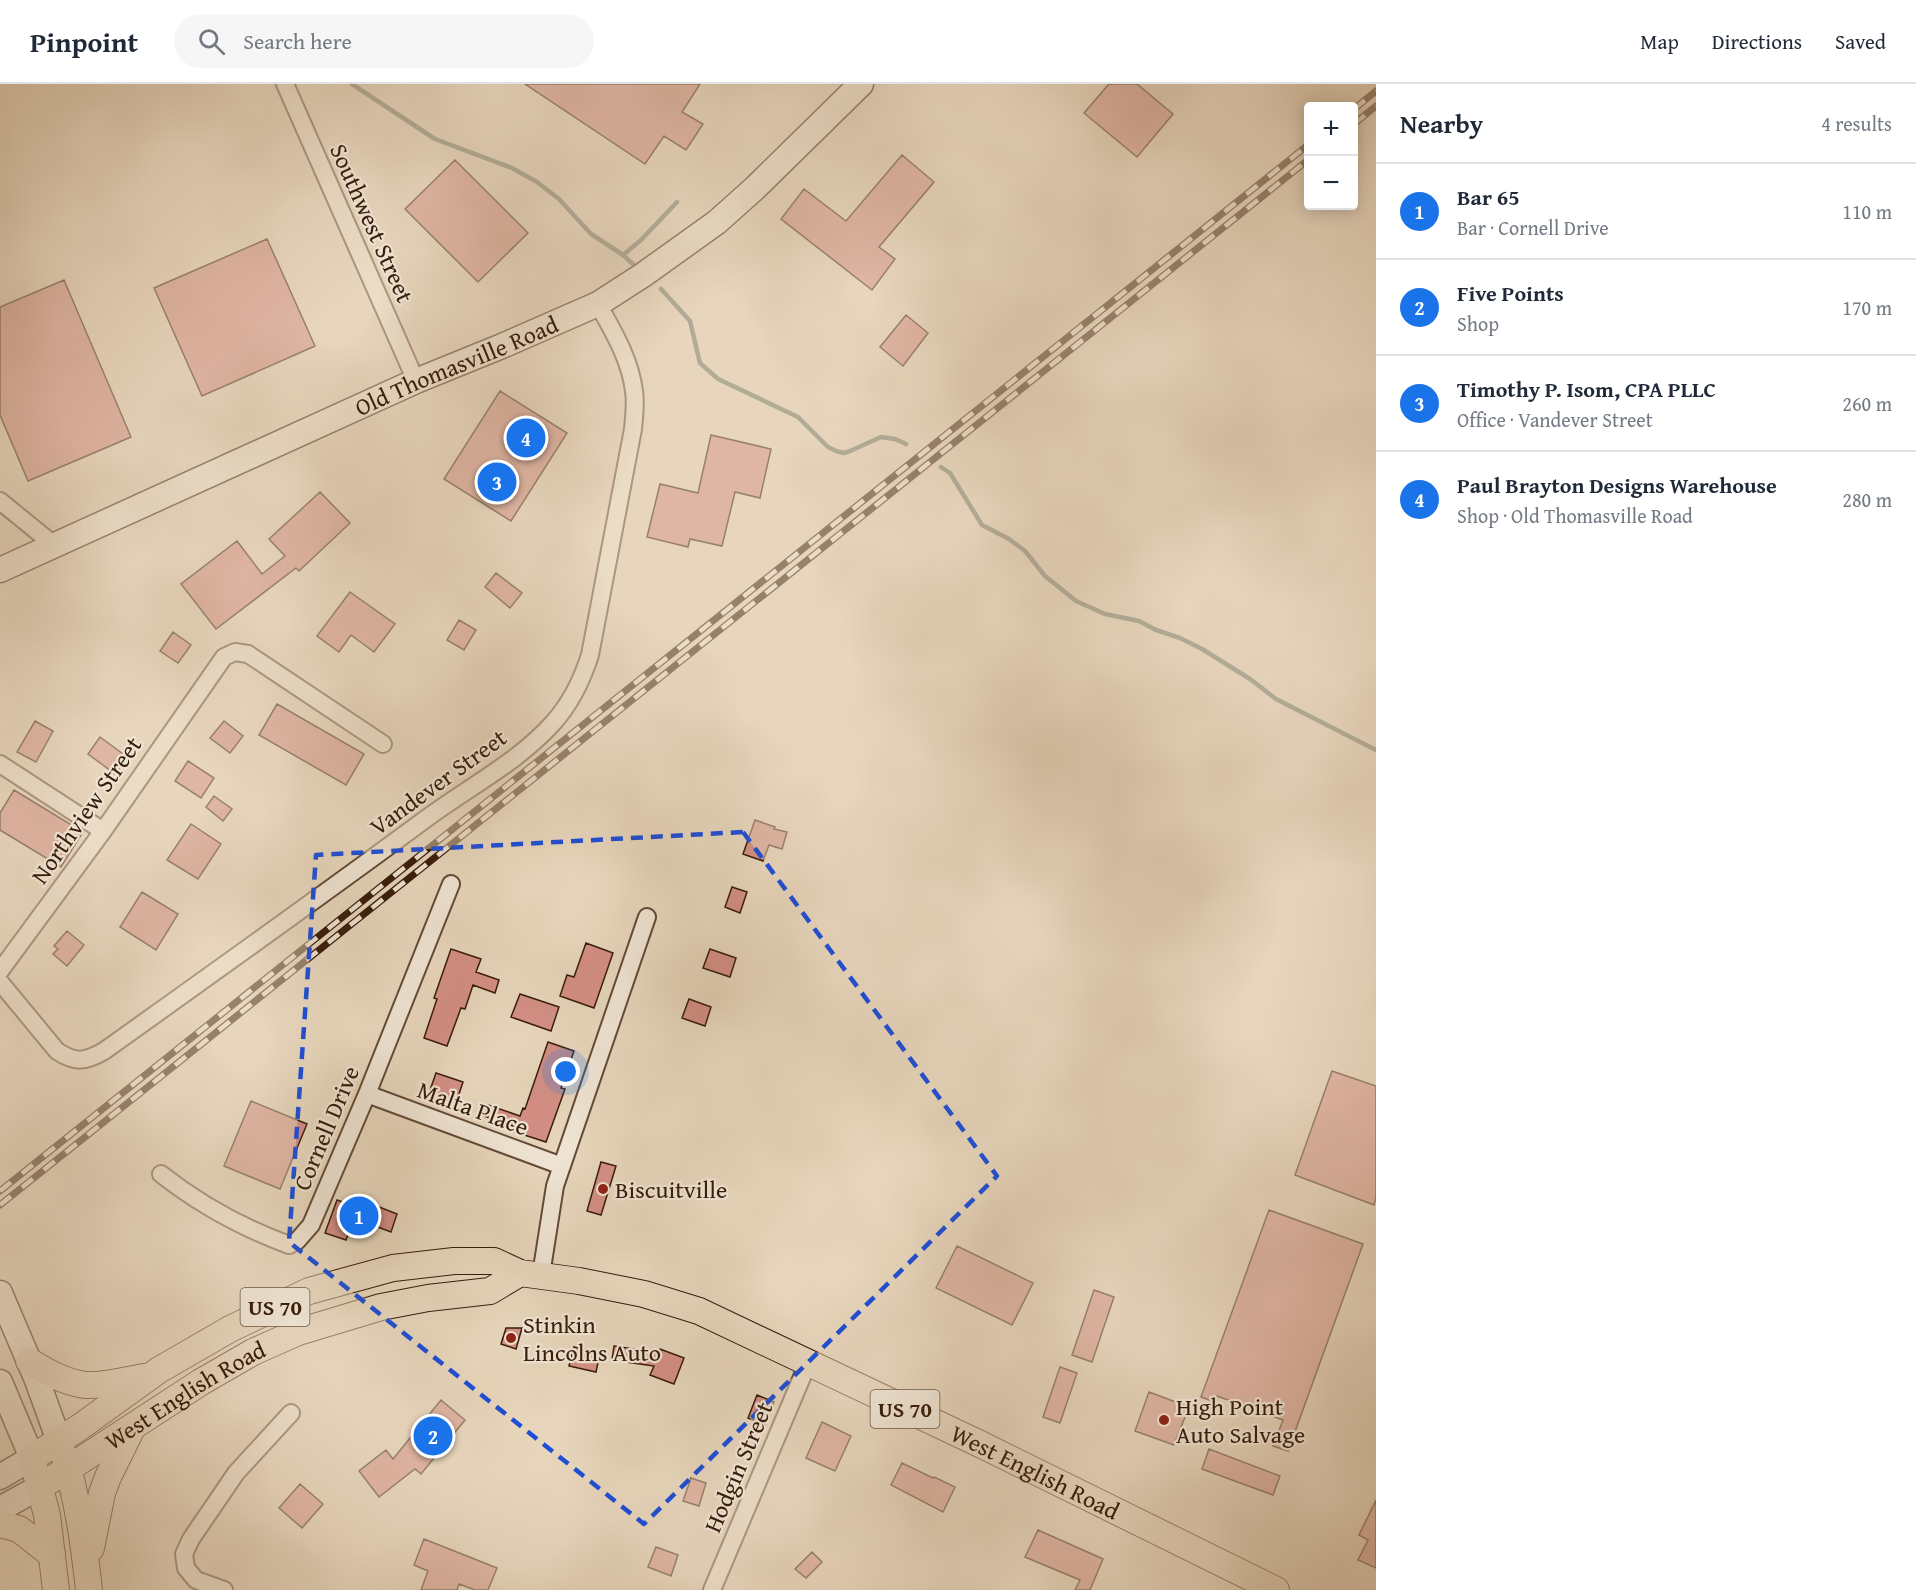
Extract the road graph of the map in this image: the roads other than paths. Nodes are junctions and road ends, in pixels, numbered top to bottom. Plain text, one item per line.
1 (285, 84) edge
2 (861, 84) edge
3 (597, 304) junction
4 (416, 381) junction
5 (0, 501) edge
6 (54, 545) junction
7 (0, 570) edge
8 (383, 744) dead end
9 (0, 764) edge
10 (103, 831) junction
11 (451, 884) dead end
12 (647, 918) dead end
13 (0, 971) edge
14 (0, 982) edge
15 (367, 1094) junction
16 (562, 1166) junction
17 (161, 1174) dead end
18 (530, 1274) junction
19 (0, 1293) edge
20 (29, 1361) junction
21 (808, 1363) junction
22 (150, 1376) junction
23 (0, 1382) edge
24 (291, 1413) dead end
25 (133, 1427) junction
26 (59, 1441) junction
27 (32, 1458) junction
28 (68, 1469) junction
29 (0, 1477) edge
30 (40, 1487) junction
31 (0, 1509) edge
32 (0, 1524) edge
33 (52, 1555) junction
34 (88, 1580) edge
35 (56, 1590) edge
36 (224, 1590) edge
37 (712, 1590) edge
38 (1276, 1590) edge

1 - 4 street, Southwest Street
2 - 3 street, Old Thomasville Road
3 - 4 street, Old Thomasville Road
3 - 14 street, Vandever Street
4 - 6 street, Old Thomasville Road
5 - 6 street
6 - 7 street, Old Thomasville Road
8 - 10 street, Northview Street
9 - 10 street
10 - 13 street, Northview Street
11 - 15 street, Cornell Drive
12 - 16 street
15 - 16 street, Malta Place
15 - 17 street, Cornell Drive
16 - 18 street
18 - 21 main road, West English Road / US 70
18 - 22 main road, West English Road / US 70
18 - 25 main road, West English Road / US 70
19 - 20 street
20 - 22 main road
20 - 26 street
21 - 37 street, Hodgin Street
21 - 38 main road, West English Road / US 70
22 - 26 main road, West English Road / US 70
23 - 27 street
24 - 36 street
25 - 28 main road, West English Road
25 - 34 main road, US 70
26 - 27 main road, West English Road / US 70
26 - 28 main road
27 - 29 street, West English Road
27 - 30 main road
28 - 30 main road, West English Road
28 - 34 main road
30 - 31 street, West English Road
30 - 33 main road
32 - 33 main road
33 - 35 main road

